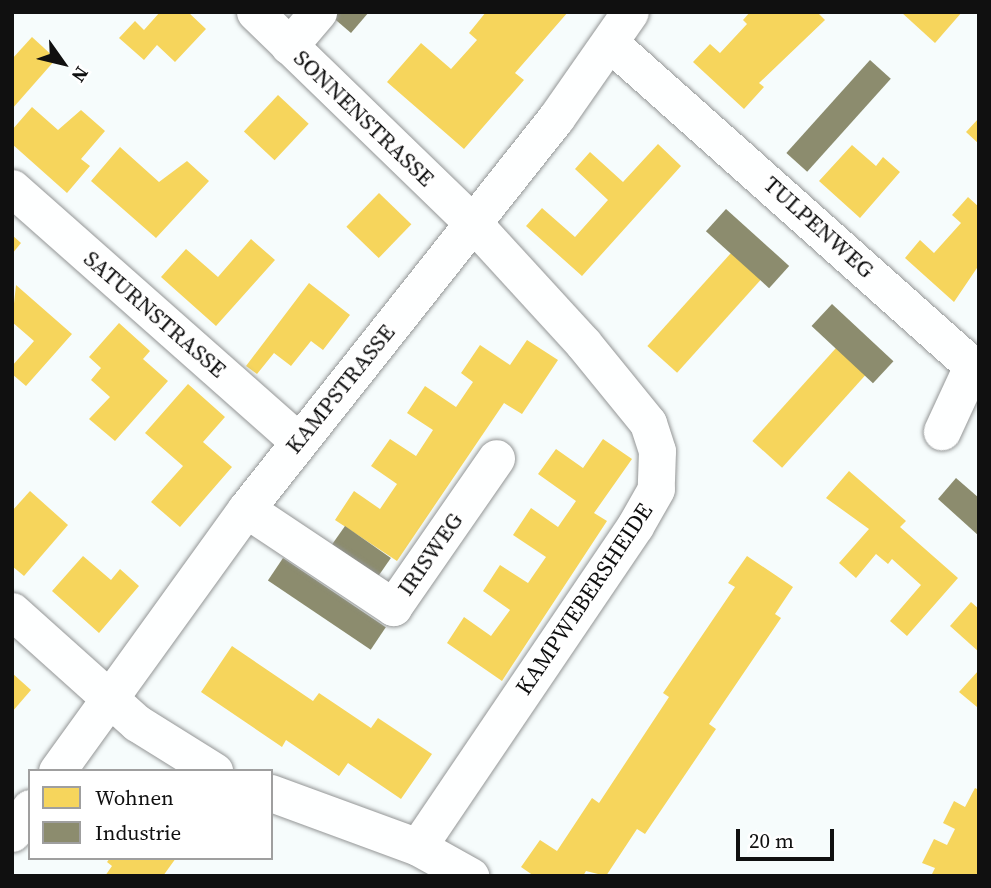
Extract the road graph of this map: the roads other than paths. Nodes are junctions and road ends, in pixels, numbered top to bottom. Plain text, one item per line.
1 (255, 12) edge
2 (318, 12) edge
3 (630, 12) edge
4 (610, 43) junction
5 (289, 46) junction
6 (12, 188) edge
7 (473, 223) junction
8 (942, 430) dead end
9 (298, 441) junction
10 (496, 458) dead end
11 (246, 509) junction
12 (12, 611) edge
13 (109, 698) junction
14 (58, 769) edge
15 (210, 769) edge
16 (273, 794) edge
17 (28, 811) edge
18 (12, 833) edge
19 (418, 847) junction
20 (470, 876) edge

1 - 5 street, SONNENSTRASSE
2 - 5 street
3 - 4 street, KAMPSTRASSE
4 - 7 street, KAMPSTRASSE
4 - 8 street, TULPENWEG
5 - 7 street, SONNENSTRASSE
6 - 9 street, SATURNSTRASSE
7 - 9 street, KAMPSTRASSE
7 - 19 street, KAMPWEBERSHEIDE
9 - 11 street, KAMPSTRASSE
10 - 11 street, IRISWEG
11 - 13 street, KAMPSTRASSE
12 - 13 street
13 - 14 street, KAMPSTRASSE
13 - 15 street
16 - 19 street
17 - 18 street
19 - 20 street

